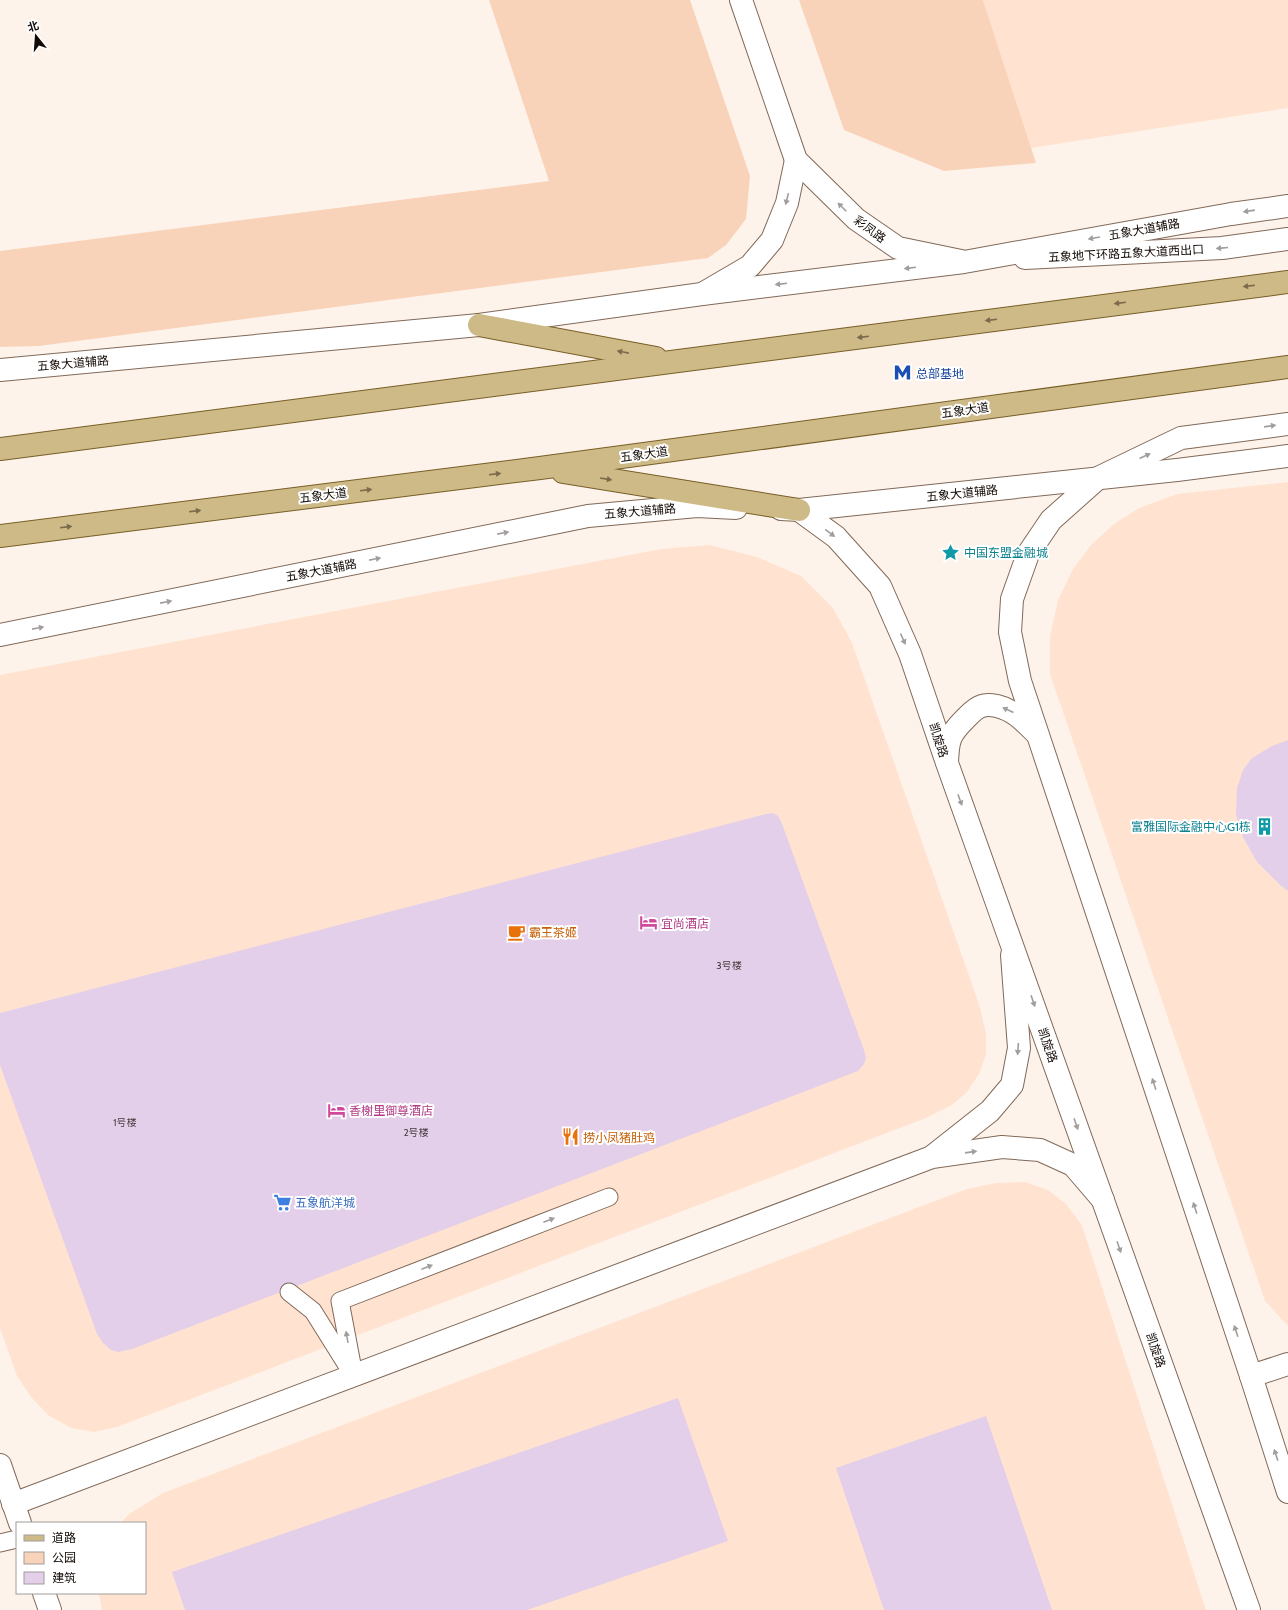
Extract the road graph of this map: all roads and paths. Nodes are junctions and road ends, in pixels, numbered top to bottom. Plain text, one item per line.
1 (741, 0) edge
2 (796, 160) junction
3 (1288, 206) edge
4 (1288, 239) edge
5 (964, 262) junction
6 (1288, 282) edge
7 (702, 294) junction
8 (480, 325) junction
9 (675, 361) junction
10 (1288, 366) edge
11 (0, 370) edge
12 (1288, 424) edge
13 (0, 449) edge
14 (1288, 456) edge
15 (540, 468) junction
16 (1097, 478) junction
17 (799, 510) junction
18 (36, 531) junction
19 (0, 536) edge
20 (0, 539) edge
21 (0, 635) edge
22 (1038, 735) junction
23 (947, 763) junction
24 (1011, 940) junction
25 (932, 1157) junction
26 (609, 1196) dead end
27 (1103, 1200) junction
28 (289, 1292) dead end
29 (1288, 1364) edge
30 (354, 1375) junction
31 (1251, 1376) junction
32 (0, 1465) edge
33 (1288, 1492) edge
34 (17, 1514) edge
35 (16, 1539) edge
36 (0, 1543) edge
37 (44, 1594) edge
38 (50, 1610) edge
39 (1249, 1610) edge

1 - 2 street, 彩凤路
5 -> 2 street, 彩凤路
2 -> 7 street
3 -> 5 street, 五象大道辅路
4 -> 5 street, 五象地下环路五象大道西出口
5 -> 7 street, 五象大道辅路
6 -> 9 main road
7 - 8 street, 五象大道辅路
9 -> 8 main road
8 - 11 street, 五象大道辅路
9 - 13 main road
10 - 15 main road, 五象大道
16 -> 12 street
14 - 16 street, 五象大道辅路
15 -> 17 main road
18 -> 15 main road, 五象大道
16 - 17 street, 五象大道辅路
16 - 22 street
21 -> 17 street, 五象大道辅路
17 -> 23 street, 凯旋路
18 - 19 main road, 五象大道
18 - 20 main road
22 -> 23 street
31 -> 22 street
23 -> 24 street, 凯旋路
24 -> 25 street
24 -> 27 street, 凯旋路
25 -> 27 street
25 - 30 street
30 -> 26 lane
27 -> 39 street, 凯旋路
28 - 30 lane
29 - 31 street
30 - 34 street
33 -> 31 street
32 - 34 street
35 - 36 lane
37 - 38 street

